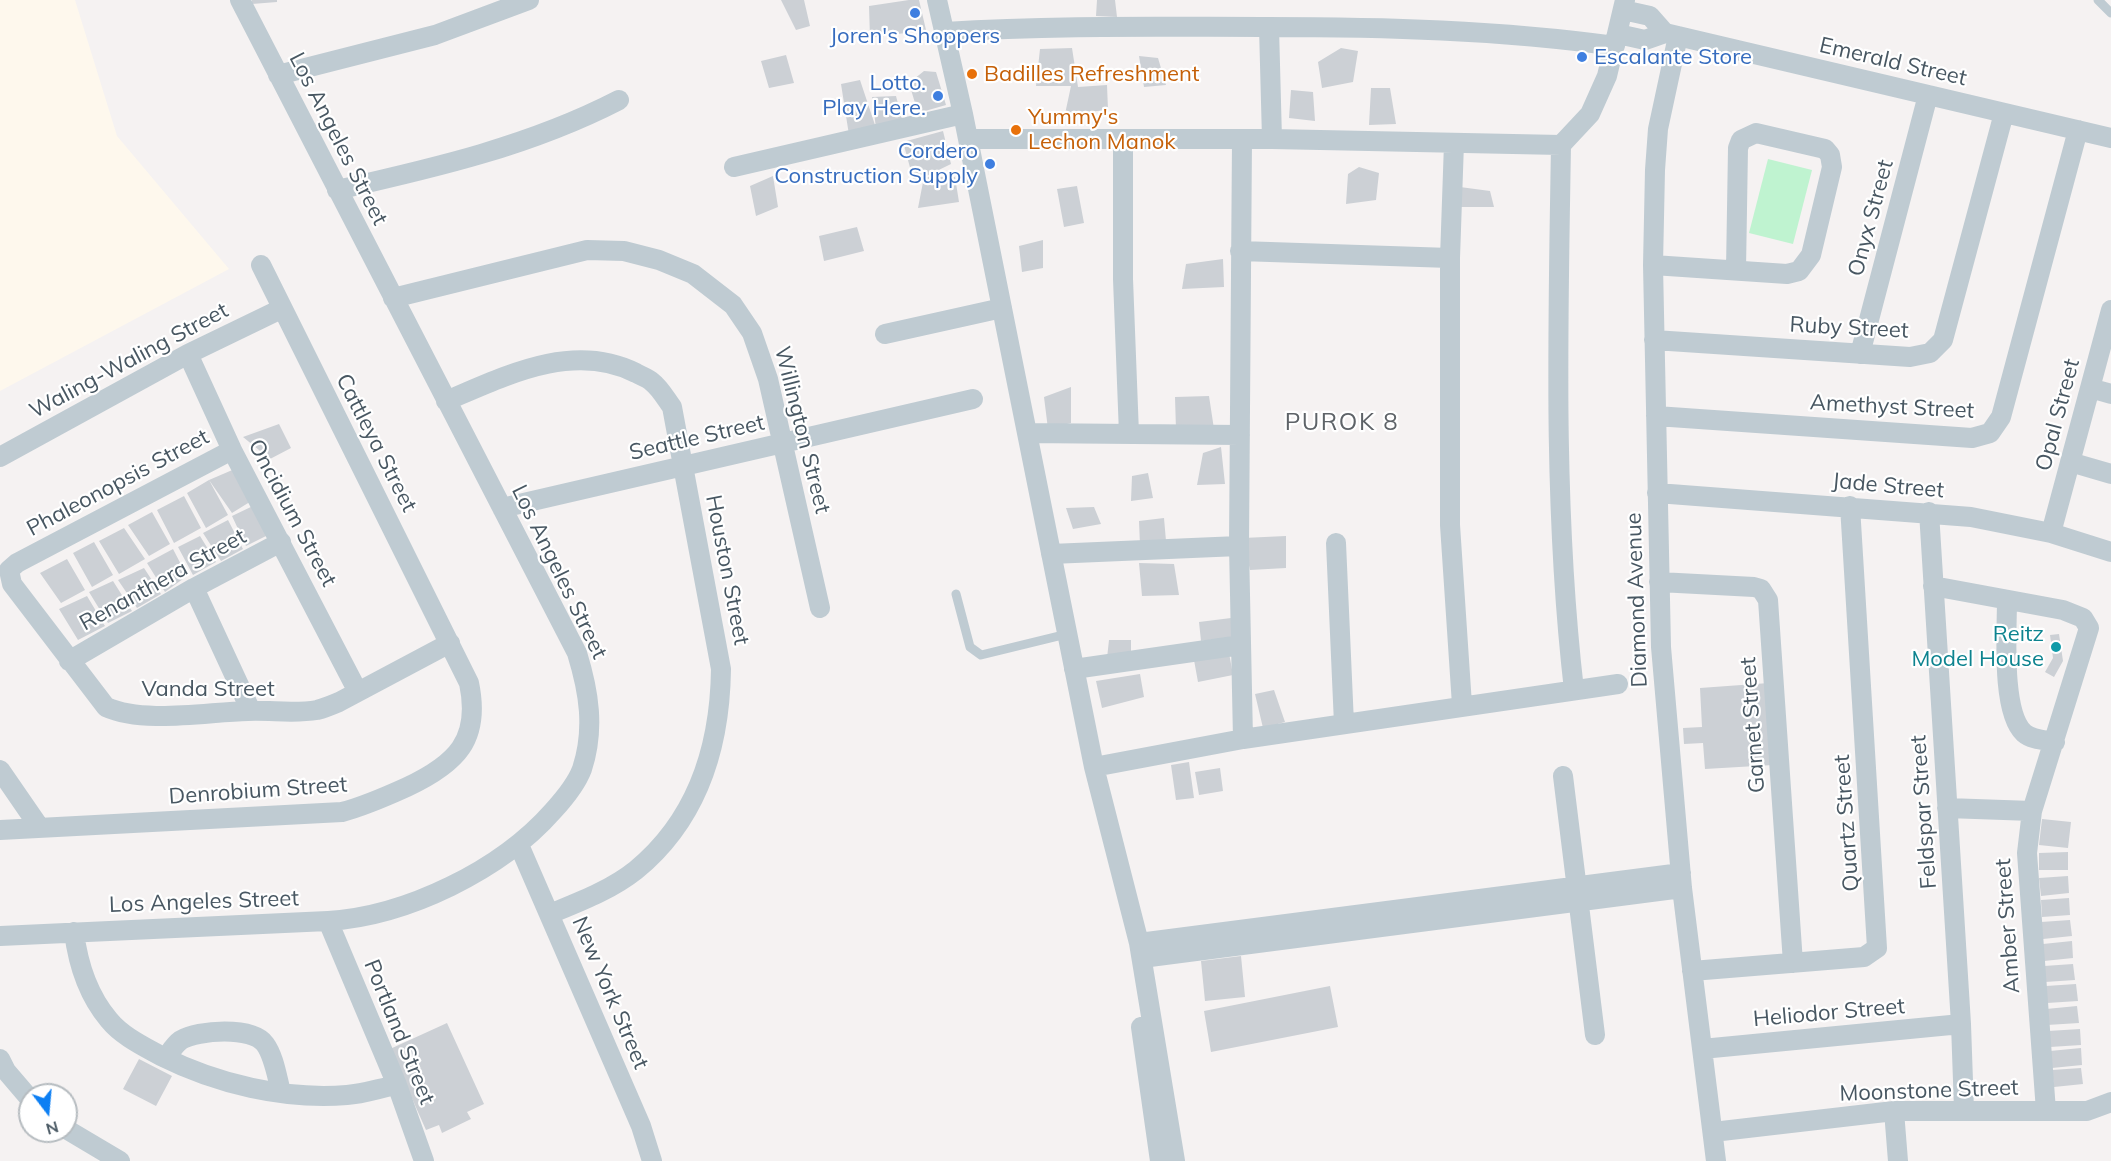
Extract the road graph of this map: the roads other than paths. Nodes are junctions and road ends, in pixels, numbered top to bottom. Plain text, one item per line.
1 (240, 0) edge
2 (529, 0) edge
3 (937, 0) edge
4 (2098, 0) edge
5 (1624, 5) edge
6 (2111, 13) edge
7 (1269, 27) junction
8 (945, 32) junction
9 (1671, 34) junction
10 (1617, 40) junction
11 (278, 75) junction
12 (1928, 95) junction
13 (619, 100) dead end
14 (2004, 113) junction
15 (963, 114) junction
16 (2078, 130) junction
17 (2111, 138) edge
18 (1123, 139) junction
19 (1242, 139) junction
20 (968, 140) junction
21 (1272, 140) junction
22 (1454, 143) junction
23 (1561, 145) junction
24 (734, 167) dead end
25 (337, 190) junction
26 (1240, 251) junction
27 (1450, 258) junction
28 (261, 265) dead end
29 (1653, 265) junction
30 (1736, 270) junction
31 (393, 298) junction
32 (1002, 308) junction
33 (281, 309) junction
34 (2111, 309) edge
35 (885, 334) dead end
36 (1654, 340) junction
37 (188, 354) junction
38 (1860, 354) junction
39 (2090, 388) junction
40 (2111, 394) edge
41 (973, 399) dead end
42 (446, 401) junction
43 (1656, 416) junction
44 (1027, 433) junction
45 (1129, 434) junction
46 (1240, 435) junction
47 (783, 443) junction
48 (232, 450) junction
49 (0, 457) edge
50 (2070, 462) junction
51 (682, 466) junction
52 (2111, 474) edge
53 (1657, 493) junction
54 (1850, 506) junction
55 (502, 508) junction
56 (1929, 512) junction
57 (2051, 533) junction
58 (281, 542) junction
59 (1336, 543) dead end
60 (1239, 546) junction
61 (2111, 552) edge
62 (1051, 554) junction
63 (1659, 582) junction
64 (12, 584) joint
65 (1933, 586) junction
66 (194, 588) junction
67 (956, 594) dead end
68 (2007, 600) junction
69 (820, 609) dead end
70 (1067, 634) junction
71 (450, 643) junction
72 (1241, 645) junction
73 (69, 661) junction
74 (1074, 669) junction
75 (1618, 684) dead end
76 (1574, 690) junction
77 (358, 692) junction
78 (1462, 705) junction
79 (251, 711) junction
80 (1344, 724) junction
81 (1243, 739) junction
82 (2055, 742) junction
83 (1094, 767) junction
84 (0, 770) edge
85 (1563, 776) dead end
86 (1947, 808) junction
87 (2032, 811) junction
88 (40, 828) junction
89 (0, 830) edge
90 (519, 845) junction
91 (1682, 880) junction
92 (1577, 894) junction
93 (550, 914) junction
94 (328, 921) junction
95 (74, 932) junction
96 (0, 936) edge
97 (1140, 950) junction
98 (1793, 963) junction
99 (1692, 971) junction
100 (1146, 986) junction
101 (1961, 1024) junction
102 (1595, 1035) dead end
103 (1702, 1049) junction
104 (166, 1058) junction
105 (0, 1059) edge
106 (397, 1085) junction
107 (18, 1086) edge
108 (281, 1092) junction
109 (2111, 1102) edge
110 (1964, 1110) junction
111 (2046, 1111) junction
112 (1894, 1112) junction
113 (1713, 1132) junction
114 (78, 1136) edge
115 (120, 1161) edge
116 (424, 1161) edge
117 (652, 1161) edge
118 (1160, 1161) edge
119 (1174, 1161) edge
120 (1716, 1161) edge
121 (1898, 1161) edge

1 - 11 street, Los Angeles Street
2 - 11 street
3 - 8 street
4 - 6 lane
5 - 9 street, Emerald Street
5 - 10 street
7 - 8 street, Emerald Street
7 - 10 street, Emerald Street
7 - 21 street
8 - 15 street
9 - 10 street, Emerald Street
9 - 12 street, Emerald Street
9 - 29 street, Diamond Avenue
10 - 23 street
11 - 25 street, Los Angeles Street
12 - 14 street, Emerald Street
12 - 38 street, Onyx Street
13 - 25 street
14 - 16 street, Emerald Street
14 - 38 street, Ruby Street
15 - 20 street
15 - 24 street
16 - 17 street, Emerald Street
16 - 43 street, Amethyst Street
18 - 19 street
18 - 20 street
18 - 45 street
19 - 21 street
19 - 26 street
20 - 32 street
21 - 22 street
22 - 23 street
22 - 27 street
23 - 76 street
25 - 31 street, Los Angeles Street
26 - 27 street
26 - 46 street
27 - 78 street
28 - 33 street, Cattleya Street
29 - 30 street
29 - 36 street, Diamond Avenue
30 - 30 street
31 - 42 street, Los Angeles Street
31 - 47 street, Willington Street
32 - 35 street
32 - 44 street
33 - 37 street, Waling-Waling Street
33 - 71 street, Cattleya Street
34 - 39 street, Opal Street
36 - 38 street, Ruby Street
36 - 43 street, Diamond Avenue
37 - 48 street, Oncidium Street
37 - 49 street, Waling-Waling Street
39 - 40 street
39 - 50 street, Opal Street
41 - 47 street, Seattle Street
42 - 51 street, Houston Street
42 - 55 street, Los Angeles Street
43 - 53 street, Diamond Avenue
44 - 45 street
44 - 62 street
45 - 46 street
46 - 60 street
47 - 51 street, Seattle Street
47 - 69 street, Willington Street
48 - 58 street, Oncidium Street
48 - 64 street, Phaleonopsis Street
50 - 52 street
50 - 57 street, Opal Street
51 - 55 street, Seattle Street
51 - 93 street, Houston Street
53 - 54 street, Jade Street
53 - 63 street, Diamond Avenue
54 - 56 street, Jade Street
54 - 98 street, Quartz Street
55 - 90 street, Los Angeles Street
56 - 57 street, Jade Street
56 - 65 street, Feldspar Street
57 - 61 street, Jade Street
58 - 66 street, Renanthera Street
58 - 77 street, Oncidium Street
59 - 80 street
60 - 62 street
60 - 72 street
62 - 70 street
63 - 91 street, Diamond Avenue
63 - 98 street, Garnet Street
64 - 73 street, Vanda Street
65 - 68 street, Amber Street
65 - 86 street, Feldspar Street
66 - 73 street, Renanthera Street
66 - 79 street
67 - 70 lane
68 - 82 street
68 - 82 street, Amber Street
70 - 74 street
71 - 77 street, Vanda Street
71 - 88 street, Denrobium Street
72 - 74 street
72 - 81 street
73 - 79 street, Vanda Street
74 - 83 street
75 - 76 street
76 - 78 street
77 - 79 street, Vanda Street
78 - 80 street
80 - 81 street
81 - 83 street
82 - 87 street, Amber Street
83 - 97 street
84 - 88 street
85 - 92 street
86 - 87 street
86 - 101 street, Feldspar Street
87 - 111 street, Amber Street
88 - 89 street, Denrobium Street
90 - 93 street, New York Street
90 - 94 street, Los Angeles Street
91 - 92 street
91 - 99 street, Diamond Avenue
92 - 97 street
92 - 102 street
93 - 117 street, New York Street
94 - 95 street, Los Angeles Street
94 - 106 street, Portland Street
95 - 96 street, Los Angeles Street
95 - 104 street
97 - 100 street
98 - 99 street, Quartz Street
99 - 103 street, Diamond Avenue
100 - 118 street
100 - 119 street
101 - 103 street, Heliodor Street
101 - 110 street, Feldspar Street
103 - 113 street, Diamond Avenue
104 - 108 street
104 - 108 street
105 - 107 street
106 - 108 street
106 - 116 street, Portland Street
109 - 111 street, Moonstone Street
110 - 111 street, Moonstone Street
110 - 112 street, Moonstone Street
112 - 113 street, Moonstone Street
112 - 121 street
113 - 120 street, Diamond Avenue
114 - 115 street

